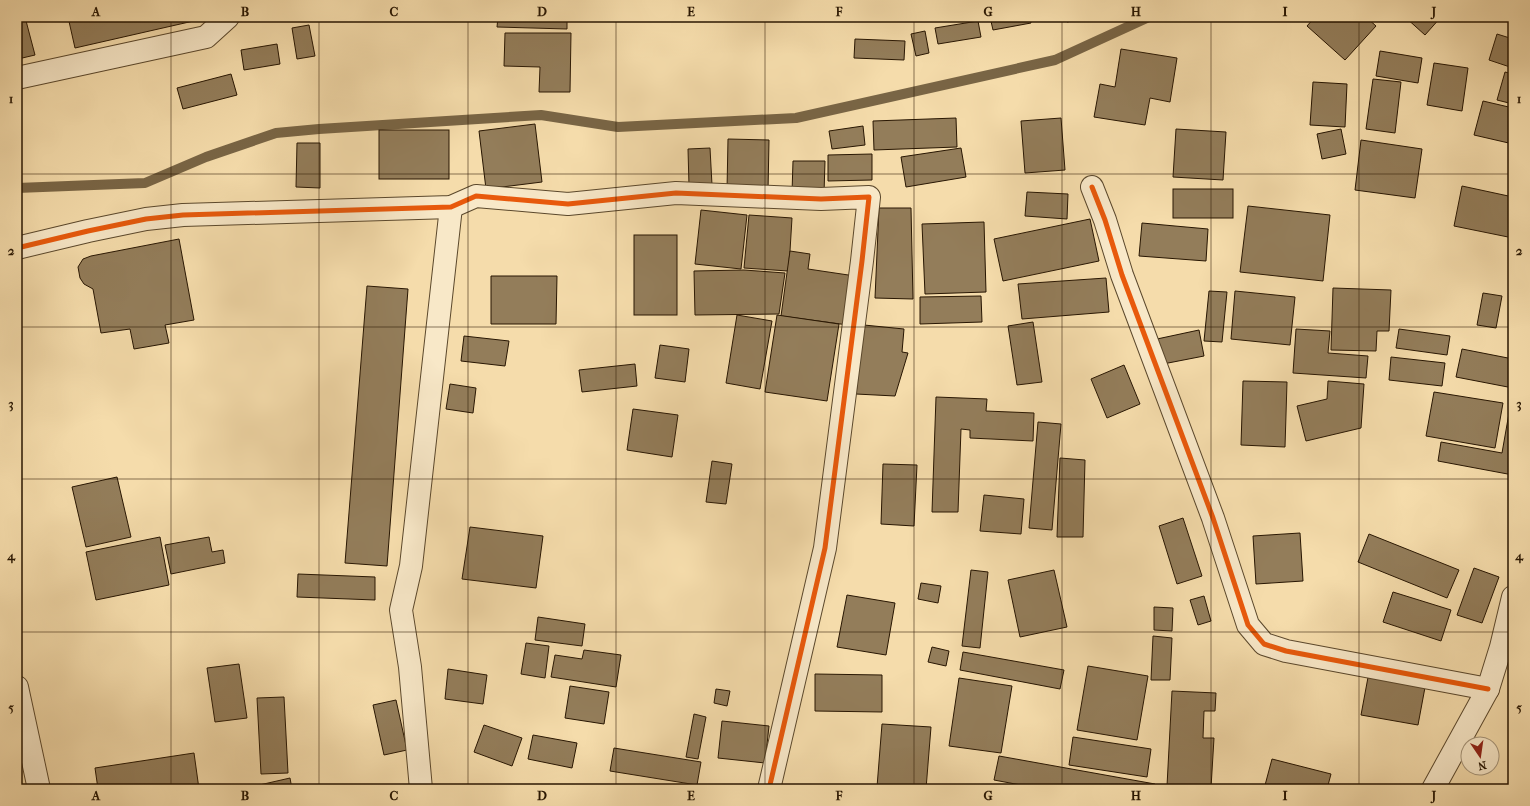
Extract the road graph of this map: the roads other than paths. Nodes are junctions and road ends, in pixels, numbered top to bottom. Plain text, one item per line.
1 (228, 17) edge
2 (17, 78) edge
3 (1092, 187) dead end
4 (451, 207) junction
5 (17, 248) edge
6 (1513, 597) edge
7 (1507, 648) edge
8 (17, 687) edge
9 (1488, 689) junction
10 (39, 789) edge
11 (421, 789) edge
12 (769, 789) edge
13 (1433, 789) edge

1 - 2 street
3 - 9 street
4 - 5 street
4 - 11 street
4 - 12 street
6 - 7 street
7 - 9 street
8 - 10 street
9 - 13 street

